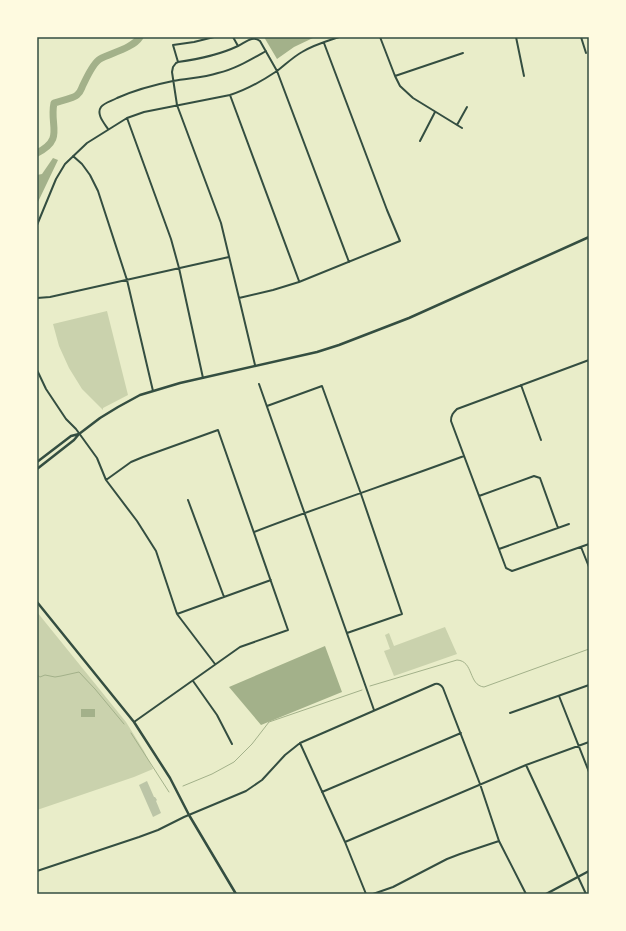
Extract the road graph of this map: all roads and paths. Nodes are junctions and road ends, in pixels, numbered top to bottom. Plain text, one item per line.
1 (214, 37) edge
2 (233, 37) edge
3 (340, 37) edge
4 (380, 37) edge
5 (516, 37) edge
6 (581, 37) edge
7 (324, 43) junction
8 (238, 46) junction
9 (266, 51) junction
10 (463, 53) dead end
11 (586, 53) dead end
12 (178, 62) junction
13 (277, 71) junction
14 (395, 76) junction
15 (524, 76) dead end
16 (174, 81) junction
17 (230, 95) junction
18 (178, 105) junction
19 (467, 107) dead end
20 (435, 112) junction
21 (127, 118) junction
22 (457, 125) junction
23 (462, 128) dead end
24 (108, 130) junction
25 (420, 141) dead end
26 (73, 156) junction
27 (37, 225) edge
28 (589, 237) edge
29 (229, 257) junction
30 (349, 262) junction
31 (179, 268) junction
32 (127, 280) junction
33 (299, 282) junction
34 (37, 298) edge
35 (240, 298) junction
36 (589, 360) edge
37 (255, 366) junction
38 (37, 370) edge
39 (202, 378) junction
40 (259, 384) dead end
41 (521, 386) junction
42 (153, 391) junction
43 (267, 406) junction
44 (79, 434) junction
45 (541, 440) dead end
46 (46, 456) junction
47 (464, 456) junction
48 (49, 460) junction
49 (37, 462) edge
50 (37, 469) edge
51 (106, 480) junction
52 (361, 494) junction
53 (479, 496) junction
54 (188, 500) dead end
55 (305, 514) junction
56 (570, 524) dead end
57 (558, 528) junction
58 (254, 532) junction
59 (589, 544) edge
60 (581, 547) junction
61 (499, 549) junction
62 (589, 567) edge
63 (271, 580) junction
64 (224, 597) junction
65 (37, 602) edge
66 (177, 614) junction
67 (347, 633) junction
68 (215, 664) junction
69 (193, 681) junction
70 (589, 685) edge
71 (559, 696) junction
72 (374, 710) junction
73 (510, 713) dead end
74 (134, 722) junction
75 (461, 733) junction
76 (589, 742) edge
77 (300, 743) junction
78 (232, 744) dead end
79 (578, 746) junction
80 (526, 765) junction
81 (589, 772) edge
82 (480, 784) junction
83 (322, 792) junction
84 (189, 815) junction
85 (499, 841) junction
86 (345, 842) junction
87 (37, 871) edge
88 (589, 871) edge
89 (578, 877) junction
90 (236, 894) edge
91 (366, 894) edge
92 (373, 894) edge
93 (526, 894) edge
94 (546, 894) edge
95 (586, 894) edge

1 - 12 street
2 - 8 street
3 - 7 street
4 - 14 street
5 - 15 street
6 - 11 street
7 - 13 street
7 - 30 street
8 - 9 street
8 - 12 street
9 - 13 street
9 - 16 street
10 - 14 street
12 - 16 street
13 - 17 street
13 - 30 street
14 - 20 street
16 - 18 street
16 - 24 street
17 - 18 street
17 - 33 street
18 - 21 street
18 - 29 street
19 - 22 street
20 - 22 street
20 - 25 street
21 - 24 street
21 - 31 street
22 - 23 street
24 - 26 street
26 - 27 street
26 - 32 street
28 - 37 street
29 - 31 street
29 - 35 street
30 - 33 street
31 - 32 street
31 - 39 street
32 - 34 street
32 - 42 street
33 - 35 street
35 - 37 street
36 - 41 street
37 - 39 street
38 - 44 street
39 - 42 street
40 - 43 street
41 - 45 street
41 - 47 street
42 - 44 street
43 - 52 street
43 - 55 street
44 - 46 street
44 - 48 street
44 - 51 street
46 - 48 street
46 - 49 street
47 - 52 street
47 - 53 street
48 - 50 street
51 - 58 street
51 - 66 street
52 - 55 street
52 - 67 street
53 - 57 street
53 - 61 street
54 - 64 street
55 - 58 street
55 - 67 street
56 - 57 street
57 - 61 street
58 - 63 street
59 - 60 street
60 - 61 street
60 - 62 street
63 - 64 street
63 - 68 street
64 - 66 street
65 - 74 street
66 - 68 street
67 - 72 street
68 - 69 street
69 - 74 street
69 - 78 street
70 - 71 street
71 - 73 street
71 - 79 street
72 - 75 street
72 - 77 street
74 - 84 street
75 - 82 street
75 - 83 street
76 - 79 street
77 - 83 street
77 - 84 street
79 - 80 street
79 - 81 street
80 - 82 street
80 - 89 street
82 - 85 street
82 - 86 street
83 - 86 street
84 - 87 street
84 - 90 street
85 - 92 street
85 - 93 street
86 - 91 street
88 - 89 street
89 - 94 street
89 - 95 street

